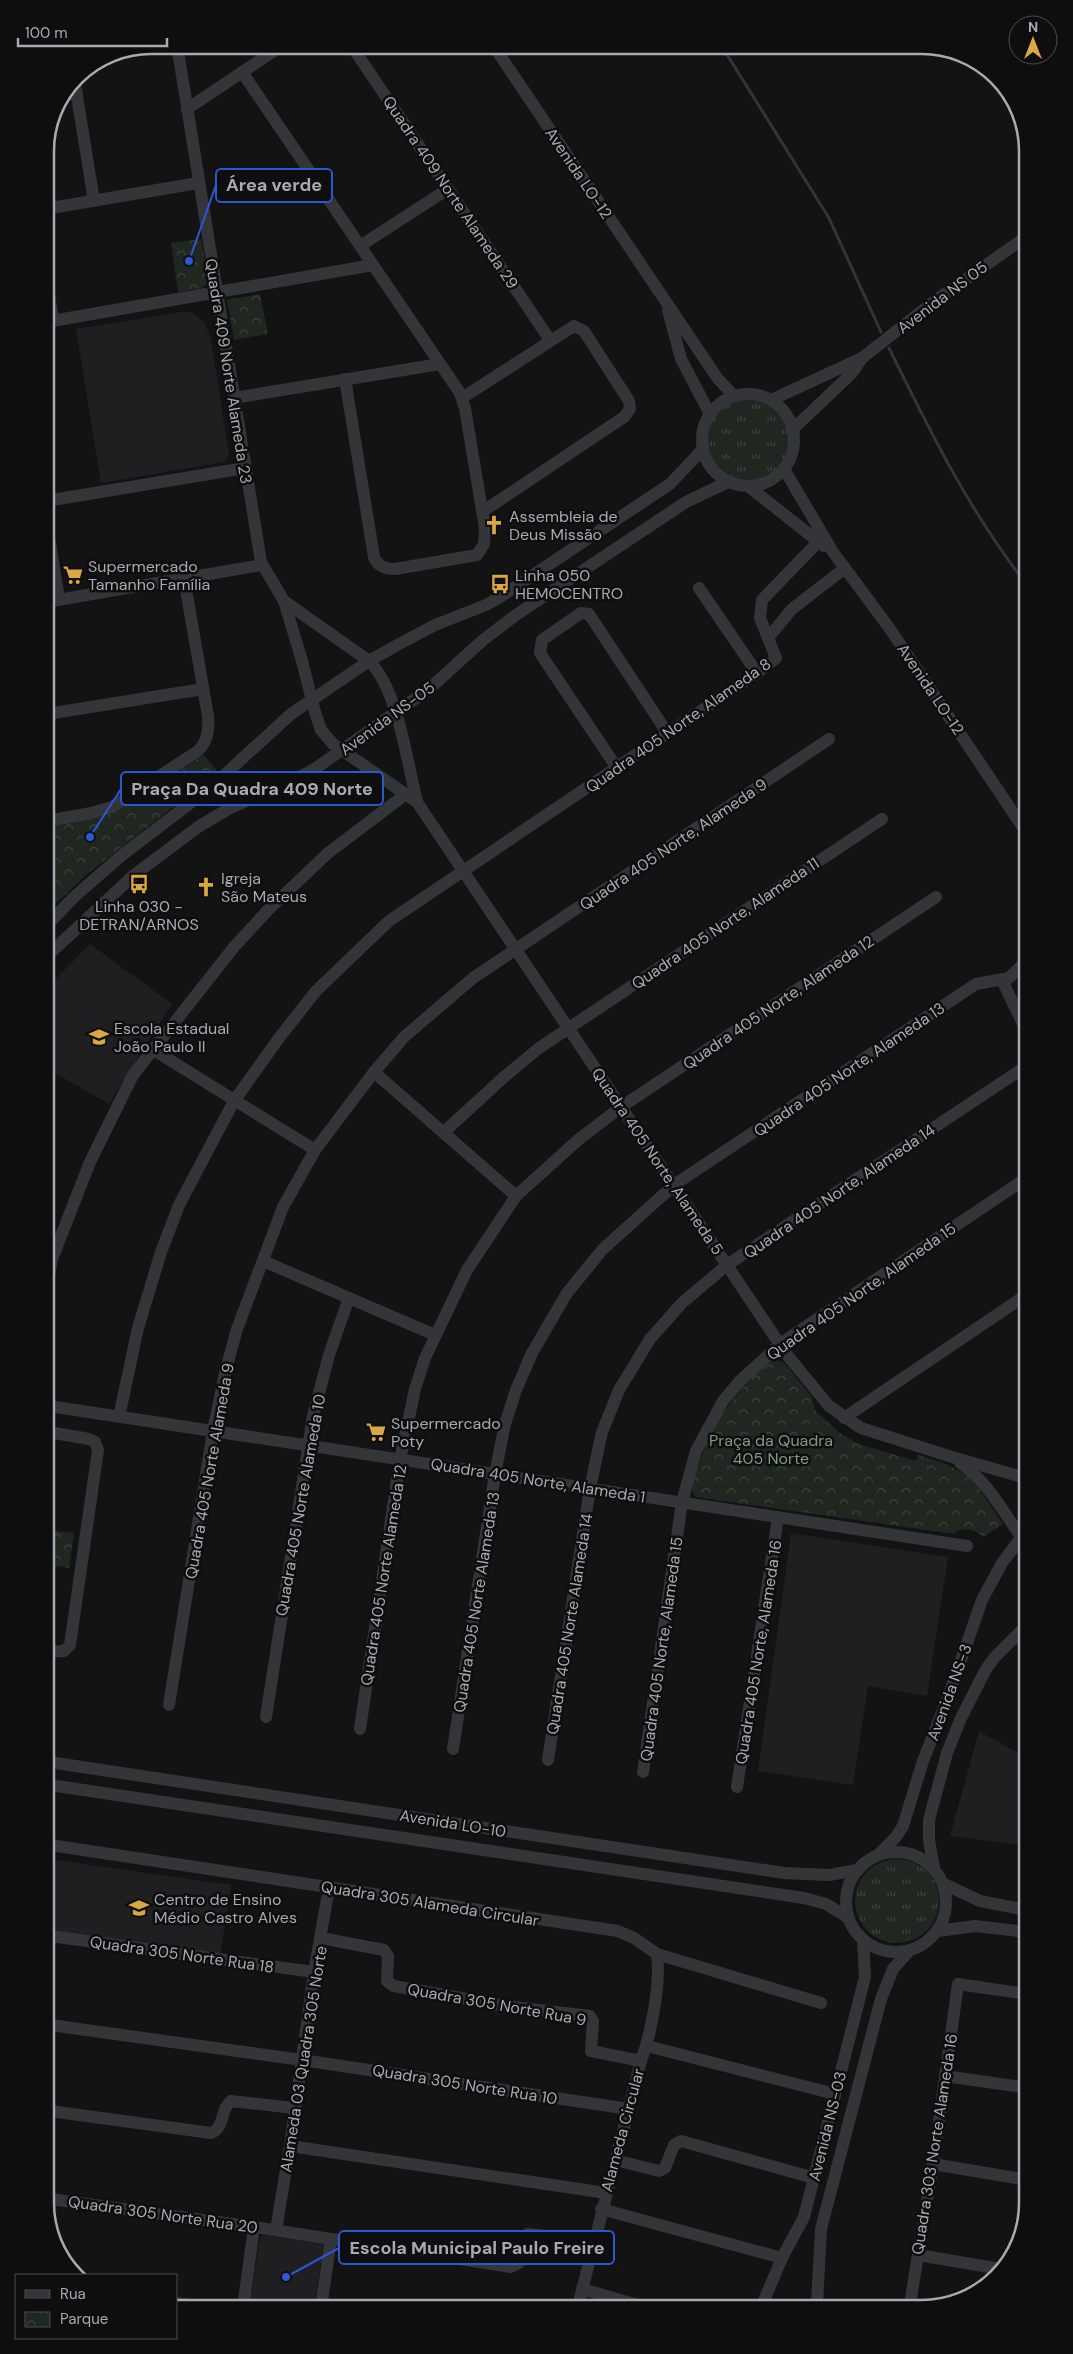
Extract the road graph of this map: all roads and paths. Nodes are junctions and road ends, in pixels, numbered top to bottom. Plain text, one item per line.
1 (178, 54) edge
2 (269, 54) edge
3 (357, 54) edge
4 (499, 54) edge
5 (242, 72) junction
6 (76, 90) edge
7 (76, 93) junction
8 (73, 94) edge
9 (187, 109) junction
10 (198, 183) junction
11 (448, 189) junction
12 (94, 201) junction
13 (54, 208) edge
14 (1019, 241) edge
15 (360, 246) junction
16 (373, 265) junction
17 (216, 293) junction
18 (666, 302) junction
19 (54, 320) edge
20 (550, 340) junction
21 (862, 358) junction
22 (440, 364) junction
23 (345, 379) junction
24 (734, 396) junction
25 (234, 398) junction
26 (462, 398) junction
27 (771, 400) junction
28 (710, 414) junction
29 (793, 429) junction
30 (703, 449) junction
31 (245, 468) junction
32 (784, 469) junction
33 (730, 481) junction
34 (748, 486) junction
35 (54, 500) edge
36 (482, 512) junction
37 (818, 542) junction
38 (833, 552) junction
39 (262, 565) junction
40 (845, 568) junction
41 (184, 578) junction
42 (699, 588) dead end
43 (54, 600) edge
44 (284, 601) junction
45 (768, 638) junction
46 (369, 661) junction
47 (758, 673) junction
48 (203, 689) junction
49 (311, 700) junction
50 (54, 713) edge
51 (396, 713) junction
52 (668, 734) junction
53 (830, 739) dead end
54 (342, 751) junction
55 (618, 768) junction
56 (406, 794) junction
57 (417, 802) junction
58 (882, 819) dead end
59 (54, 820) edge
60 (1019, 822) edge
61 (463, 871) junction
62 (936, 897) dead end
63 (54, 918) edge
64 (54, 949) edge
65 (516, 949) junction
66 (1019, 968) edge
67 (1002, 980) junction
68 (1019, 1015) edge
69 (568, 1028) junction
70 (152, 1049) junction
71 (1019, 1071) edge
72 (374, 1072) junction
73 (234, 1101) junction
74 (621, 1107) junction
75 (444, 1132) junction
76 (316, 1150) junction
77 (1019, 1183) edge
78 (674, 1185) junction
79 (516, 1196) junction
80 (54, 1254) edge
81 (264, 1261) junction
82 (727, 1265) junction
83 (349, 1298) junction
84 (1019, 1300) edge
85 (435, 1335) junction
86 (780, 1344) junction
87 (54, 1407) edge
88 (119, 1417) junction
89 (844, 1418) junction
90 (213, 1431) junction
91 (54, 1433) edge
92 (307, 1446) junction
93 (952, 1457) junction
94 (400, 1460) junction
95 (495, 1474) junction
96 (1019, 1476) edge
97 (590, 1488) junction
98 (682, 1502) junction
99 (778, 1517) junction
100 (1019, 1529) edge
101 (1019, 1544) edge
102 (968, 1546) dead end
103 (1019, 1633) edge
104 (54, 1652) edge
105 (169, 1704) dead end
106 (266, 1717) dead end
107 (360, 1728) dead end
108 (454, 1749) dead end
109 (548, 1760) dead end
110 (54, 1763) edge
111 (643, 1772) dead end
112 (54, 1786) edge
113 (737, 1787) dead end
114 (54, 1846) edge
115 (878, 1855) junction
116 (934, 1868) junction
117 (858, 1870) junction
118 (944, 1884) junction
119 (329, 1888) junction
120 (1019, 1908) edge
121 (849, 1918) junction
122 (938, 1931) junction
123 (1019, 1931) edge
124 (54, 1937) edge
125 (322, 1938) junction
126 (863, 1940) junction
127 (910, 1950) junction
128 (656, 1954) junction
129 (314, 1972) junction
130 (1019, 1993) edge
131 (821, 2003) dead end
132 (54, 2026) edge
133 (647, 2046) junction
134 (302, 2060) junction
135 (641, 2061) junction
136 (945, 2076) junction
137 (1019, 2087) edge
138 (835, 2094) junction
139 (295, 2108) junction
140 (628, 2109) junction
141 (54, 2112) edge
142 (290, 2146) junction
143 (615, 2160) junction
144 (932, 2164) junction
145 (814, 2178) junction
146 (1019, 2178) edge
147 (606, 2193) junction
148 (54, 2199) edge
149 (601, 2209) junction
150 (254, 2227) junction
151 (276, 2230) junction
152 (331, 2239) junction
153 (593, 2241) junction
154 (918, 2255) junction
155 (782, 2258) junction
156 (994, 2268) edge
157 (582, 2289) junction
158 (244, 2300) edge
159 (322, 2300) edge
160 (579, 2300) edge
161 (618, 2300) edge
162 (764, 2300) edge
163 (817, 2300) edge
164 (911, 2300) edge

1 - 9 street, Quadra 409 Norte Alameda 23
2 - 5 street
3 - 11 street, Quadra 409 Norte Alameda 29
4 - 18 street, Avenida LO-12
5 - 9 street
5 - 15 street
6 - 7 street
7 - 8 street
7 - 12 street
9 - 10 street, Quadra 409 Norte Alameda 23
10 - 12 street
10 - 17 street, Quadra 409 Norte Alameda 23
11 - 15 street
11 - 20 street, Quadra 409 Norte Alameda 29
12 - 13 street
14 - 21 street, Avenida NS 05
15 - 16 street
16 - 17 street
16 - 22 street
17 - 19 street
17 - 25 street, Quadra 409 Norte Alameda 23
18 - 24 street, Avenida LO-12
18 - 28 street, Avenida LO-12
20 - 26 street
20 - 36 street
21 - 27 street, Avenida NS 05
21 - 29 street, Avenida NS 05
22 - 23 street
22 - 26 street
23 - 25 street
23 - 36 street
24 - 27 street
24 - 28 street
25 - 31 street, Quadra 409 Norte Alameda 23
26 - 36 street
27 - 29 street
28 - 30 street
29 - 32 street
30 - 33 street
30 - 46 street
31 - 35 street
31 - 39 street, Quadra 409 Norte Alameda 23
32 - 34 street
32 - 38 street, Avenida LO-12
33 - 34 street
33 - 51 street, Avenida NS-05
34 - 37 street, Avenida LO-12
37 - 38 street, Avenida LO-12
37 - 45 street, Quadra 405 Norte, Alameda 8
38 - 40 street, Avenida LO-12
39 - 41 street
39 - 44 street, Quadra 409 Norte Alameda 23
40 - 45 street
40 - 60 street, Avenida LO-12
41 - 43 street
41 - 48 street
42 - 47 street
44 - 46 street, Quadra 409 Norte Alameda 23
44 - 49 street, Quadra 409 Norte Alameda 23
45 - 47 street, Quadra 405 Norte, Alameda 8
46 - 49 street
46 - 51 street, Quadra 409 Norte Alameda 23
47 - 52 street, Quadra 405 Norte, Alameda 8
48 - 50 street
48 - 59 street
49 - 54 street, Quadra 409 Norte Alameda 23
49 - 63 street
51 - 54 street, Avenida NS-05
51 - 57 street, Quadra 409 Norte Alameda 23
52 - 55 street, Quadra 405 Norte, Alameda 8
52 - 55 street
53 - 65 street, Quadra 405 Norte, Alameda 9
54 - 56 street, Quadra 409 Norte Alameda 23
54 - 64 street, Avenida NS-05
55 - 61 street, Quadra 405 Norte, Alameda 8
56 - 57 street, Quadra 409 Norte Alameda 23
56 - 70 street
57 - 61 street, Quadra 405 Norte, Alameda 5
58 - 69 street, Quadra 405 Norte, Alameda 11
61 - 65 street, Quadra 405 Norte, Alameda 5
61 - 73 street, Quadra 405 Norte, Alameda 8
62 - 74 street, Quadra 405 Norte, Alameda 12
65 - 69 street, Quadra 405 Norte, Alameda 5
65 - 72 street, Quadra 405 Norte Alameda 9
66 - 67 street, Quadra 405 Norte, Alameda 13
67 - 68 street
67 - 78 street, Quadra 405 Norte, Alameda 13
69 - 74 street, Quadra 405 Norte, Alameda 5
69 - 75 street, Quadra 405 Norte, Alameda 11
70 - 73 street
70 - 80 street
71 - 82 street, Quadra 405 Norte, Alameda 14
72 - 75 street
72 - 76 street, Quadra 405 Norte Alameda 9
73 - 76 street
73 - 88 street, Quadra 405 Norte, Alameda 8
74 - 78 street, Quadra 405 Norte, Alameda 5
74 - 79 street, Quadra 405 Norte Alameda 12
75 - 79 street
76 - 81 street, Quadra 405 Norte Alameda 9
77 - 86 street, Quadra 405 Norte, Alameda 15
78 - 82 street, Quadra 405 Norte, Alameda 5
78 - 95 street, Quadra 405 Norte Alameda 13
79 - 85 street, Quadra 405 Norte Alameda 12
81 - 83 street
81 - 90 street, Quadra 405 Norte Alameda 9
82 - 86 street, Quadra 405 Norte, Alameda 5
82 - 97 street, Quadra 405 Norte, Alameda 14
83 - 85 street
83 - 92 street, Quadra 405 Norte Alameda 10
84 - 89 street
85 - 94 street, Quadra 405 Norte Alameda 12
86 - 89 street, Quadra 405 Norte, Alameda 5
86 - 98 street, Quadra 405 Norte, Alameda 15
87 - 88 street, Quadra 405 Norte, Alameda 1
88 - 90 street, Quadra 405 Norte, Alameda 1
89 - 93 street, Quadra 405 Norte, Alameda 5
90 - 92 street, Quadra 405 Norte, Alameda 1
90 - 105 street, Quadra 405 Norte Alameda 9
91 - 104 street
92 - 94 street, Quadra 405 Norte, Alameda 1
92 - 106 street, Quadra 405 Norte Alameda 10
93 - 96 street, Quadra 405 Norte, Alameda 5
93 - 100 street, Quadra 405 Norte, Alameda 5
94 - 95 street, Quadra 405 Norte, Alameda 1
94 - 107 street, Quadra 405 Norte Alameda 12
95 - 97 street, Quadra 405 Norte, Alameda 1
95 - 108 street, Quadra 405 Norte Alameda 13
97 - 98 street, Quadra 405 Norte, Alameda 1
97 - 109 street, Quadra 405 Norte Alameda 14
98 - 99 street, Quadra 405 Norte, Alameda 1
98 - 111 street, Quadra 405 Norte, Alameda 15
99 - 102 street, Quadra 405 Norte, Alameda 1
99 - 113 street, Quadra 405 Norte, Alameda 16
101 - 115 street, Avenida NS-3
103 - 116 street, Avenida NS-3
110 - 117 street, Avenida LO-10
112 - 121 street, Avenida LO-10
114 - 119 street, Quadra 305 Alameda Circular
115 - 116 street, Avenida NS-3
115 - 117 street, Avenida NS-3
116 - 118 street, Avenida NS-3
117 - 121 street, Avenida NS-3
118 - 120 street
118 - 122 street, Avenida NS-3
119 - 125 street, Alameda 03 Quadra 305 Norte
119 - 128 street, Quadra 305 Alameda Circular
121 - 126 street, Avenida NS-3
122 - 123 street
122 - 127 street
124 - 129 street, Quadra 305 Norte Rua 18
125 - 129 street, Alameda 03 Quadra 305 Norte
125 - 135 street, Quadra 305 Norte Rua 9
126 - 127 street
126 - 138 street, Avenida NS-03
127 - 163 street, Avenida NS-03
128 - 131 street, Quadra 305 Alameda Circular
128 - 133 street, Alameda Circular
129 - 134 street, Alameda 03 Quadra 305 Norte
130 - 136 street, Quadra 303 Norte Alameda 16
132 - 134 street
133 - 135 street, Alameda Circular
133 - 138 street
134 - 139 street, Alameda 03 Quadra 305 Norte
134 - 140 street, Quadra 305 Norte Rua 10
135 - 140 street, Alameda Circular
136 - 137 street
136 - 144 street, Quadra 303 Norte Alameda 16
138 - 145 street, Avenida NS-03
139 - 141 street
139 - 142 street, Alameda 03 Quadra 305 Norte
140 - 143 street, Alameda Circular
142 - 147 street
142 - 151 street, Alameda 03 Quadra 305 Norte
143 - 145 street
143 - 147 street, Alameda Circular
144 - 146 street
144 - 154 street, Quadra 303 Norte Alameda 16
145 - 155 street, Avenida NS-03
147 - 149 street, Alameda Circular
148 - 150 street, Quadra 305 Norte Rua 20
149 - 153 street, Alameda Circular
149 - 155 street
150 - 151 street, Quadra 305 Norte Rua 20
150 - 158 street
151 - 152 street, Quadra 305 Norte Rua 20
152 - 153 street, Quadra 305 Norte Rua 20
152 - 159 street
153 - 157 street, Alameda Circular
154 - 156 street
154 - 164 street, Quadra 303 Norte Alameda 16
155 - 162 street, Avenida NS-03
157 - 160 street, Alameda Circular
157 - 161 street

